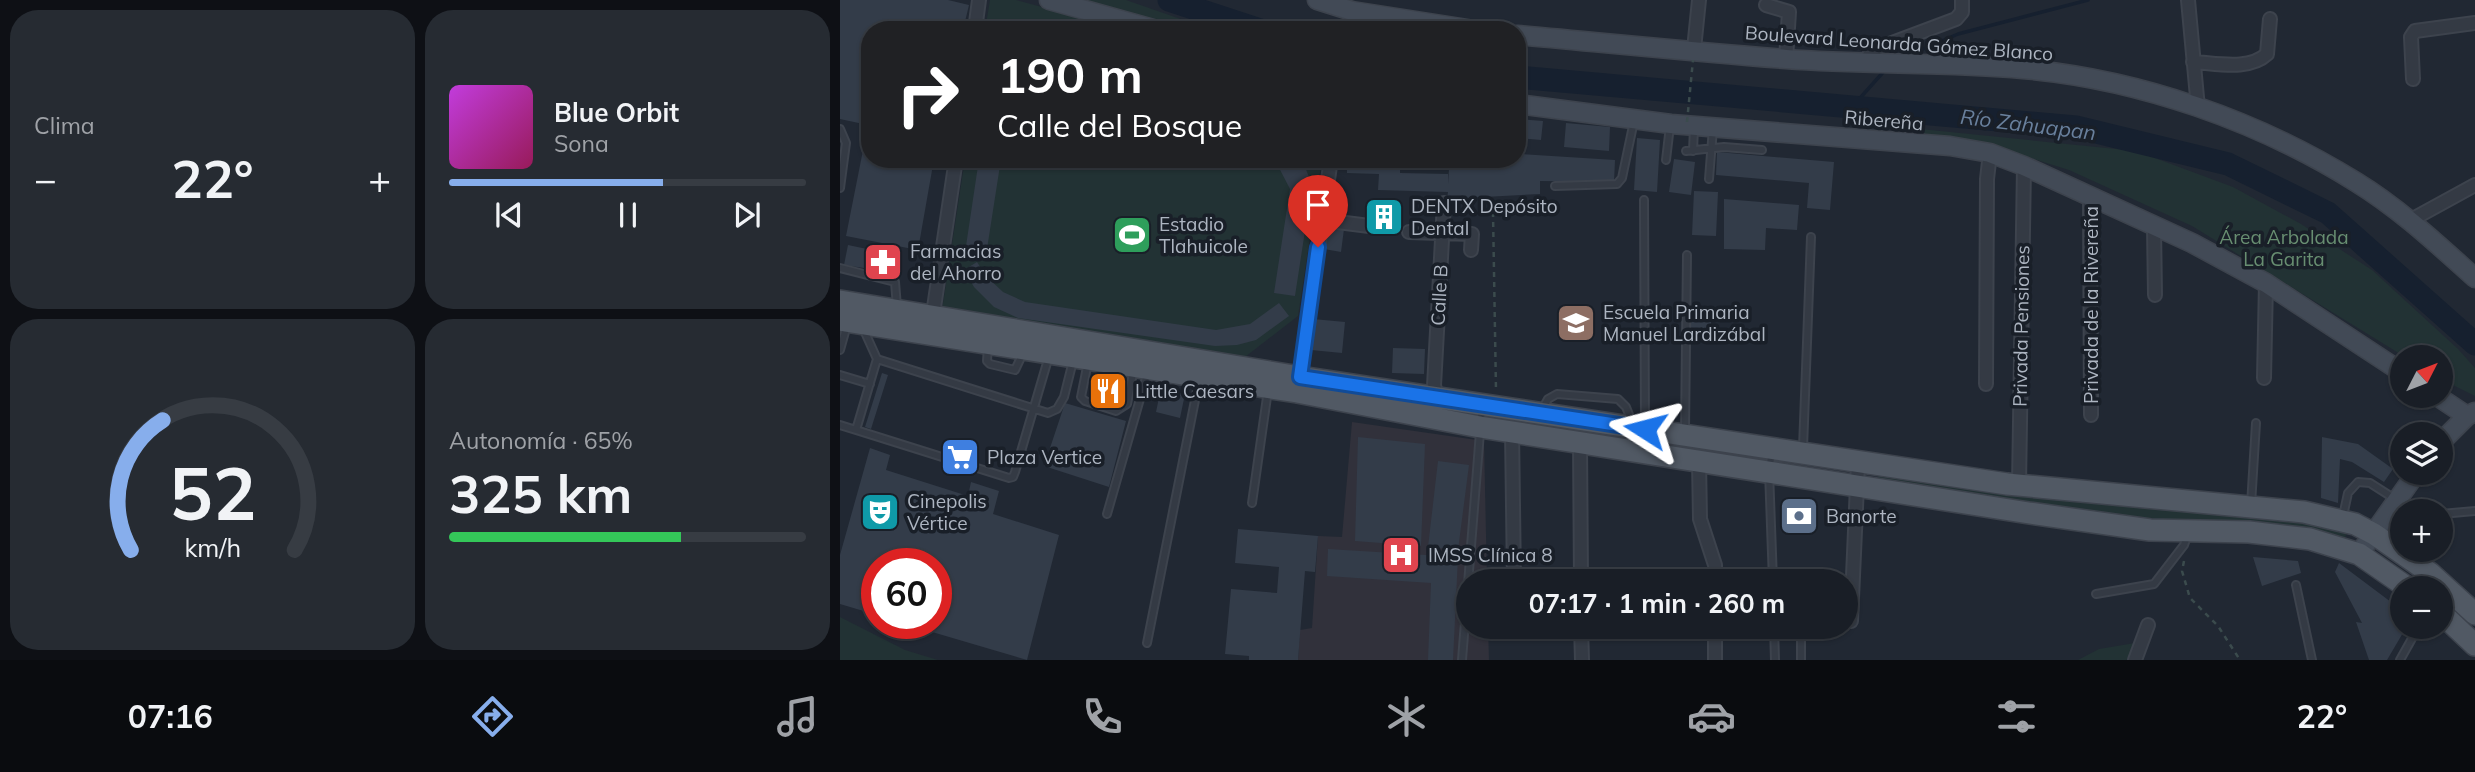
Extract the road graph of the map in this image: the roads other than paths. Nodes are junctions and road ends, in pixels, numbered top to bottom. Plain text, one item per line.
1 (979, 0) edge
2 (1049, 0) edge
3 (1317, 0) edge
4 (1699, 0) edge
5 (1962, 0) edge
6 (2188, 0) edge
7 (1766, 5) dead end
8 (1353, 6) edge
9 (2270, 19) dead end
10 (976, 21) edge
11 (1125, 21) edge
12 (1429, 21) edge
13 (2475, 23) edge
14 (1526, 37) edge
15 (1694, 55) junction
16 (1786, 59) junction
17 (1862, 62) junction
18 (2193, 62) junction
19 (2413, 79) dead end
20 (1526, 105) edge
21 (2198, 108) junction
22 (1634, 120) junction
23 (1691, 124) junction
24 (840, 130) edge
25 (1712, 150) junction
26 (1762, 150) dead end
27 (1990, 153) junction
28 (1666, 160) dead end
29 (2024, 166) junction
30 (955, 168) edge
31 (1330, 168) edge
32 (1709, 179) dead end
33 (2475, 185) edge
34 (1555, 186) dead end
35 (840, 188) edge
36 (2090, 196) junction
37 (1643, 200) dead end
38 (1444, 203) dead end
39 (1322, 220) junction
40 (2411, 220) junction
41 (2154, 226) junction
42 (1385, 228) dead end
43 (1409, 232) dead end
44 (1442, 234) junction
45 (1811, 237) dead end
46 (1471, 250) dead end
47 (1686, 255) dead end
48 (840, 268) edge
49 (2475, 278) edge
50 (2266, 283) junction
51 (2155, 295) dead end
52 (898, 312) junction
53 (851, 313) edge
54 (931, 327) junction
55 (840, 350) edge
56 (1050, 355) junction
57 (877, 359) junction
58 (1081, 359) junction
59 (2390, 364) edge
60 (1141, 368) junction
61 (840, 375) edge
62 (1200, 378) junction
63 (2264, 378) dead end
64 (870, 384) junction
65 (1986, 384) dead end
66 (1298, 385) junction
67 (1268, 388) junction
68 (1433, 403) junction
69 (2454, 405) edge
70 (1490, 406) junction
71 (1034, 410) junction
72 (2471, 414) edge
73 (2091, 415) dead end
74 (2256, 423) dead end
75 (840, 425) edge
76 (1480, 426) junction
77 (1639, 428) junction
78 (856, 430) junction
79 (1512, 430) junction
80 (2453, 431) edge
81 (1685, 435) junction
82 (1580, 441) junction
83 (1773, 449) junction
84 (1802, 454) junction
85 (1699, 461) junction
86 (1857, 463) junction
87 (1769, 471) junction
88 (1856, 486) junction
89 (2019, 486) junction
90 (2395, 499) edge
91 (1252, 503) dead end
92 (2251, 508) junction
93 (2390, 509) edge
94 (2475, 511) edge
95 (2453, 513) edge
96 (1107, 514) dead end
97 (2342, 521) junction
98 (2390, 522) edge
99 (2379, 526) junction
100 (2199, 532) junction
101 (2359, 554) junction
102 (1514, 569) edge
103 (1581, 569) edge
104 (1715, 569) edge
105 (1773, 569) edge
106 (1853, 569) edge
107 (2391, 576) edge
108 (2297, 585) dead end
109 (2096, 594) dead end
110 (2475, 614) edge
111 (2453, 624) edge
112 (2148, 625) dead end
113 (1581, 639) edge
114 (1715, 639) edge
115 (1774, 639) edge
116 (1801, 639) edge
117 (2412, 639) edge
118 (1147, 643) dead end
119 (2475, 645) edge
120 (1462, 660) edge
121 (1582, 660) edge
122 (1715, 660) edge
123 (1775, 660) edge
124 (1801, 660) edge
125 (2135, 660) edge
126 (2312, 660) edge
127 (2400, 660) edge

1 - 10 street
2 - 11 street
3 - 8 street
4 - 15 street
5 - 17 street
6 - 18 street
7 - 16 street
8 - 12 street
9 - 18 street
13 - 19 street
14 - 15 street, Boulevard Leonarda Gómez Blanco
15 - 16 street, Boulevard Leonarda Gómez Blanco
16 - 17 street, Boulevard Leonarda Gómez Blanco
17 - 21 street, Boulevard Leonarda Gómez Blanco
18 - 21 street
20 - 22 street, Ribereña
21 - 40 street, Boulevard Leonarda Gómez Blanco
22 - 23 street, Ribereña
22 - 34 lane
23 - 25 lane
23 - 25 lane
23 - 27 street, Ribereña
23 - 28 lane
24 - 35 lane
25 - 26 lane
25 - 32 lane
27 - 29 street, Ribereña
27 - 65 street
29 - 36 street, Ribereña
29 - 89 street, Privada Pensiones
30 - 54 street
31 - 39 street
33 - 40 street
36 - 41 street, Ribereña
36 - 73 street, Privada de la Rivereña
37 - 77 lane
38 - 44 street, Calle B
39 - 42 street
39 - 66 street
40 - 49 street, Boulevard Leonarda Gómez Blanco
41 - 50 street, Ribereña
41 - 51 street
43 - 44 street
44 - 46 street
44 - 68 street, Calle B
45 - 84 lane
47 - 81 lane
48 - 52 lane
50 - 59 street, Ribereña
50 - 63 street
52 - 53 main road
52 - 54 main road
53 - 54 main road
53 - 55 lane
53 - 57 lane
54 - 56 main road
54 - 66 main road
56 - 58 main road
56 - 71 lane
57 - 64 lane
57 - 71 lane
58 - 60 main road
58 - 60 lane
58 - 71 lane
60 - 62 main road
60 - 96 lane
61 - 64 lane
62 - 67 main road
62 - 118 lane
64 - 78 lane
66 - 67 main road
66 - 68 main road
67 - 91 lane
68 - 70 main road
68 - 76 main road
69 - 72 street
70 - 76 lane
70 - 77 main road
71 - 78 lane
72 - 80 street
74 - 92 lane
75 - 78 lane
76 - 79 main road
76 - 120 lane
77 - 81 main road
79 - 82 main road
79 - 102 street
81 - 83 main road
82 - 85 main road
82 - 103 street
83 - 84 main road
83 - 87 lane
84 - 86 main road
85 - 87 main road
85 - 104 street
86 - 88 street
86 - 89 main road
87 - 88 main road
87 - 105 lane
88 - 100 main road
88 - 106 street
89 - 92 main road
90 - 97 lane
92 - 97 main road
93 - 99 street
94 - 95 lane
97 - 99 main road
98 - 99 lane
99 - 101 street
99 - 110 main road
100 - 101 main road
100 - 109 lane
101 - 107 main road
108 - 126 lane
111 - 119 main road
112 - 125 street
113 - 121 street
114 - 122 street
115 - 123 lane
116 - 124 lane
117 - 127 lane

